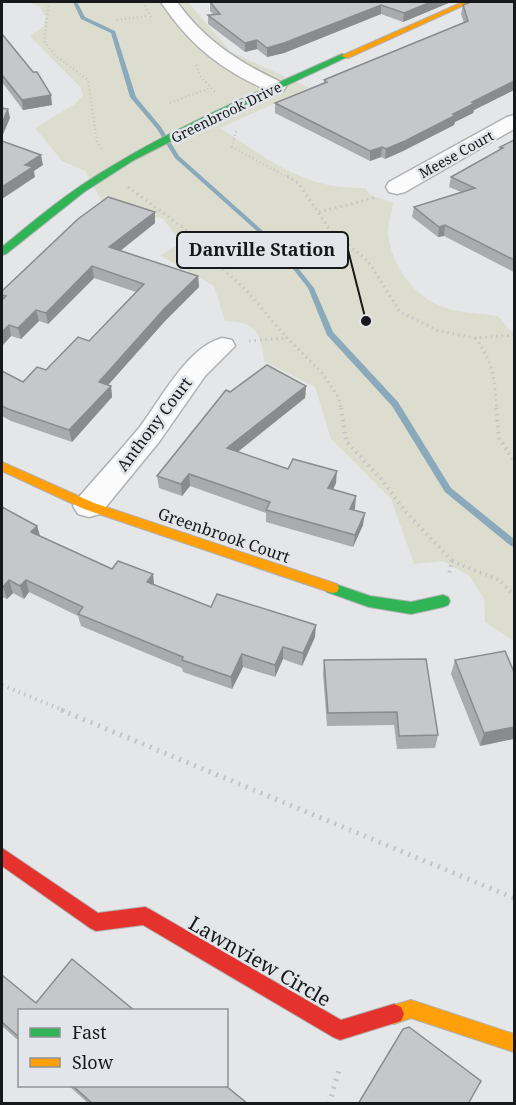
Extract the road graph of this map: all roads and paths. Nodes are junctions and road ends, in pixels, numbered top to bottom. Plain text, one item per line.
1 (49, 2) edge
2 (468, 2) edge
3 (177, 3) edge
4 (148, 16) dead end
5 (117, 21) dead end
6 (276, 87) junction
7 (210, 88) dead end
8 (170, 103) dead end
9 (514, 121) edge
10 (237, 127) dead end
11 (104, 155) dead end
12 (122, 183) dead end
13 (397, 187) joint
14 (319, 212) junction
15 (2, 252) edge
16 (514, 335) edge
17 (287, 338) junction
18 (475, 338) junction
19 (222, 346) joint
20 (514, 461) edge
21 (2, 466) edge
22 (89, 506) junction
23 (452, 561) junction
24 (514, 595) edge
25 (443, 601) joint
26 (2, 685) edge
27 (2, 856) edge
28 (514, 898) edge
29 (514, 1043) edge

1 - 11 path
2 - 6 street, Greenbrook Drive
3 - 6 street
4 - 5 path
6 - 15 street, Greenbrook Drive
7 - 8 path
9 - 13 street, Meese Court
10 - 14 path
12 - 17 path
13 - 14 path
14 - 18 path
16 - 18 path
17 - 19 path
17 - 23 path
18 - 20 path
19 - 22 street, Anthony Court
21 - 22 street, Greenbrook Court
22 - 25 street, Greenbrook Court
23 - 24 path
23 - 25 path
26 - 28 path
27 - 29 street, Lawnview Circle

